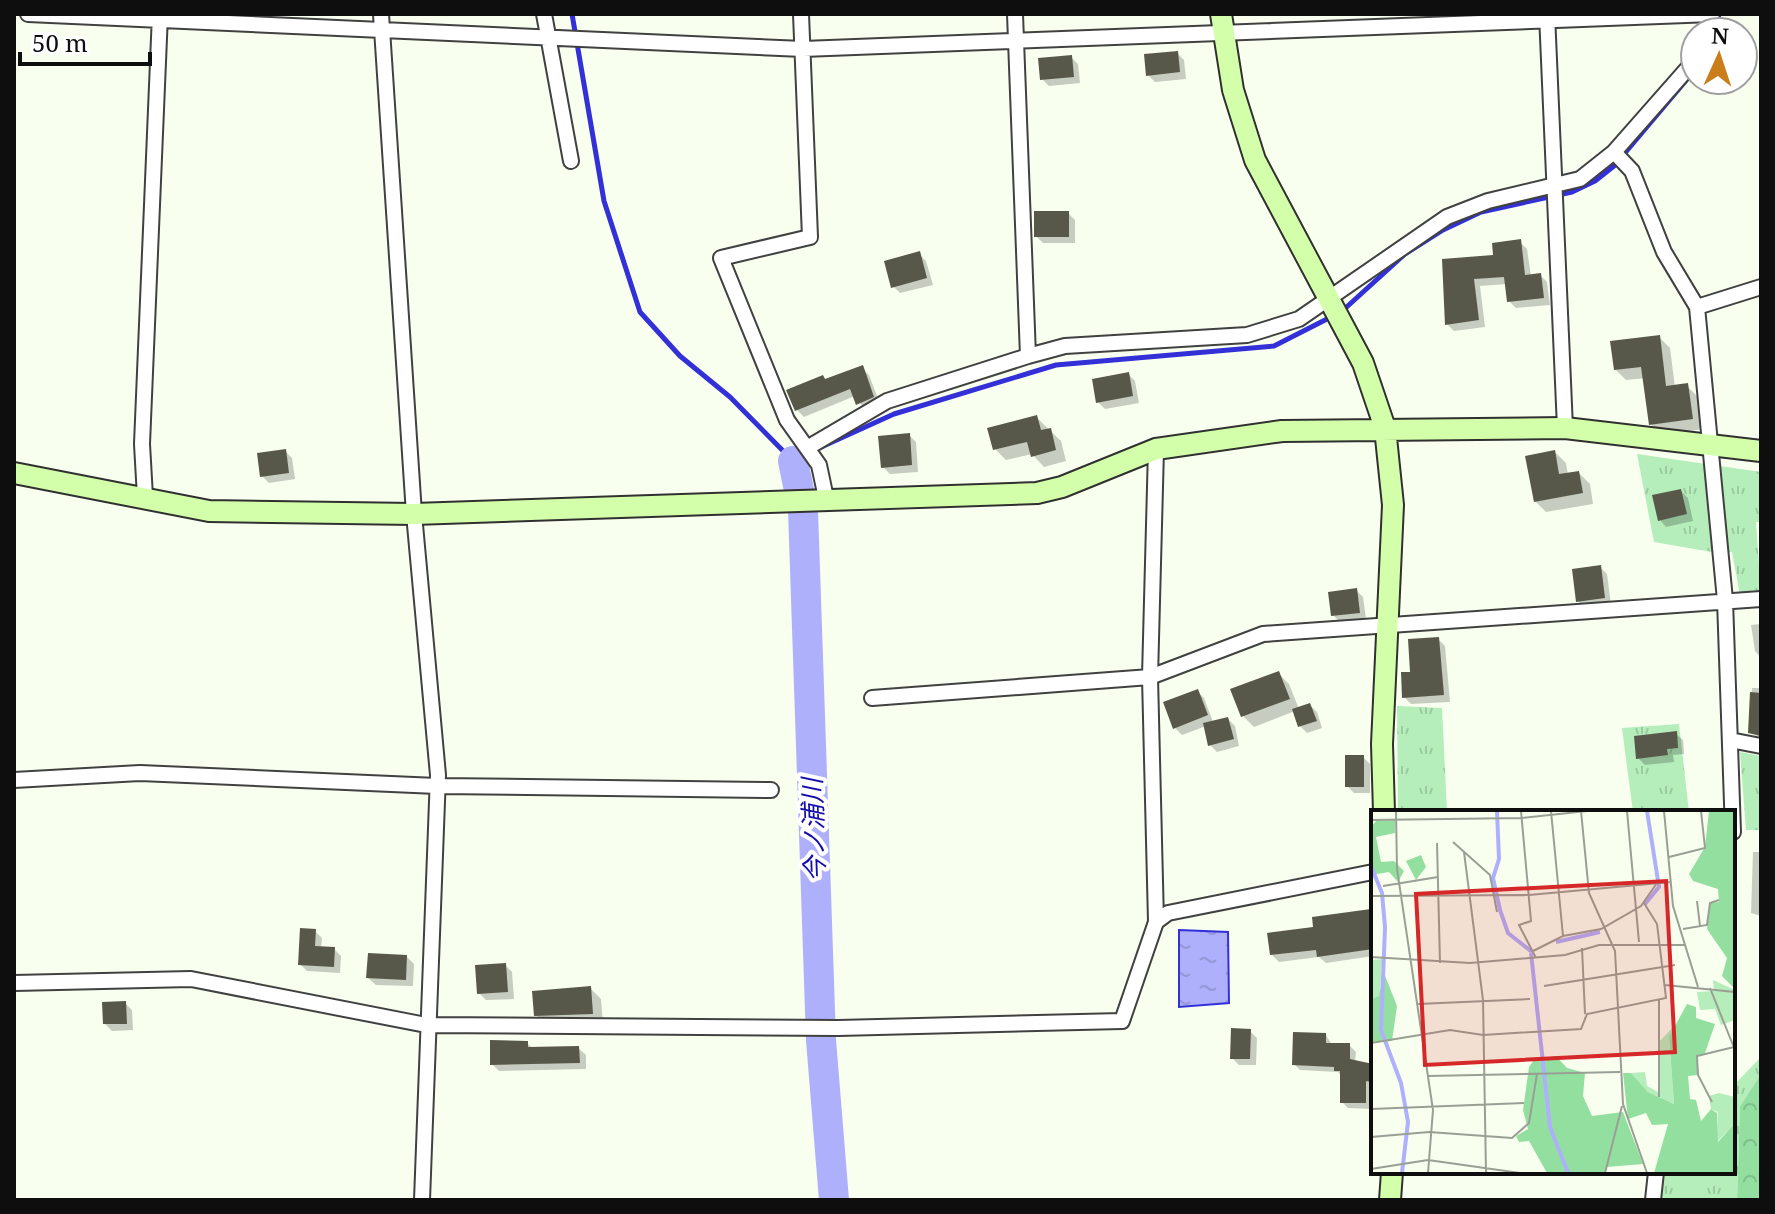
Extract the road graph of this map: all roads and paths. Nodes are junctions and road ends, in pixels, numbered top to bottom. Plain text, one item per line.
1 (28, 14) edge
2 (544, 14) edge
3 (801, 14) edge
4 (1015, 14) edge
5 (1711, 14) edge
6 (160, 17) edge
7 (1547, 18) edge
8 (382, 22) edge
9 (1222, 24) edge
10 (546, 36) junction
11 (1016, 42) junction
12 (803, 49) junction
13 (1679, 78) edge
14 (1614, 152) junction
15 (571, 161) dead end
16 (1554, 184) junction
17 (1761, 287) edge
18 (1327, 298) junction
19 (1697, 307) junction
20 (1028, 356) junction
21 (1385, 428) junction
22 (1565, 428) junction
23 (1711, 446) junction
24 (807, 448) junction
25 (1156, 449) junction
26 (1761, 451) edge
27 (14, 473) edge
28 (145, 497) junction
29 (826, 498) junction
30 (414, 514) junction
31 (1761, 599) edge
32 (1725, 600) junction
33 (1387, 627) junction
34 (1150, 677) junction
35 (872, 698) dead end
36 (1730, 740) junction
37 (1761, 746) edge
38 (14, 780) edge
39 (437, 786) junction
40 (771, 790) dead end
41 (1384, 810) edge
42 (1732, 810) edge
43 (1371, 872) edge
44 (1156, 922) junction
45 (14, 983) edge
46 (426, 1025) junction
47 (1392, 1174) edge
48 (1656, 1174) edge
49 (422, 1200) edge
50 (1390, 1200) edge
51 (1653, 1200) edge

1 - 6 street
2 - 10 street
3 - 12 street
4 - 11 street
5 - 7 street
6 - 8 street
6 - 28 street
7 - 9 street
7 - 16 street
8 - 10 street
8 - 30 street
9 - 11 street
9 - 18 street
10 - 12 street
10 - 15 street
11 - 12 street
11 - 20 street
12 - 24 street
13 - 14 street
14 - 16 street
14 - 19 street
16 - 18 street
16 - 22 street
17 - 19 street
18 - 20 street
18 - 21 street
19 - 23 street
20 - 24 street
21 - 22 street
21 - 25 street
21 - 33 street
22 - 23 street
23 - 26 street
23 - 32 street
24 - 29 street
25 - 29 street
25 - 34 street
27 - 28 street
28 - 30 street
29 - 30 street
30 - 39 street
31 - 32 street
32 - 33 street
32 - 36 street
33 - 34 street
33 - 41 street
34 - 35 street
34 - 44 street
36 - 37 street
36 - 42 street
38 - 39 street
39 - 40 street
39 - 46 street
43 - 44 street
44 - 46 street
45 - 46 street
46 - 49 street
47 - 50 street
48 - 51 street

